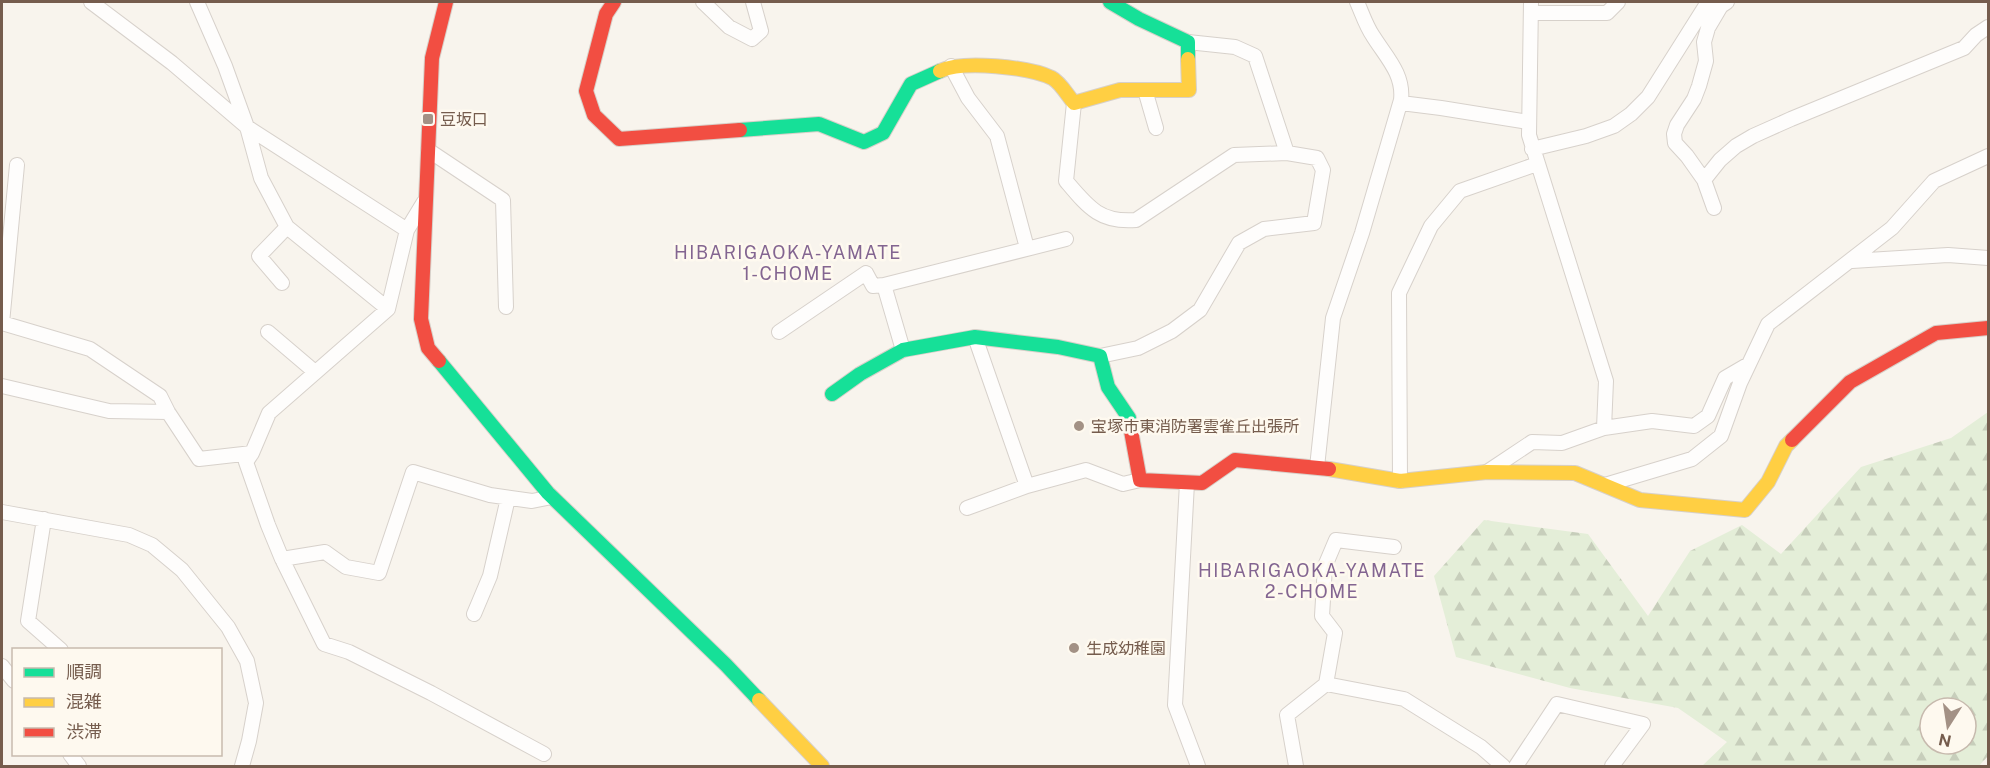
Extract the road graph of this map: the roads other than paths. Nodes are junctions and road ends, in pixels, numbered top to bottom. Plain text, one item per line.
1 (91, 2) edge
2 (197, 2) edge
3 (446, 2) edge
4 (614, 2) edge
5 (703, 2) edge
6 (753, 2) edge
7 (1110, 2) edge
8 (1357, 2) edge
9 (1618, 2) edge
10 (1708, 2) edge
11 (1727, 2) edge
12 (1532, 7) edge
13 (1989, 27) edge
14 (1188, 42) junction
15 (951, 66) junction
16 (1145, 90) junction
17 (1074, 103) junction
18 (1401, 103) junction
19 (1528, 122) junction
20 (247, 127) junction
21 (1156, 128) dead end
22 (1532, 149) junction
23 (428, 150) junction
24 (1287, 153) junction
25 (1989, 156) edge
26 (1537, 164) junction
27 (16, 165) dead end
28 (1704, 180) junction
29 (425, 201) junction
30 (1714, 208) dead end
31 (287, 226) junction
32 (407, 230) junction
33 (1066, 239) dead end
34 (1027, 248) junction
35 (1989, 258) edge
36 (1852, 261) junction
37 (282, 283) dead end
38 (884, 285) junction
39 (506, 307) dead end
40 (388, 309) junction
41 (2, 323) edge
42 (1989, 328) edge
43 (268, 332) dead end
44 (779, 332) dead end
45 (975, 337) junction
46 (903, 350) junction
47 (1100, 356) junction
48 (1749, 364) junction
49 (315, 372) junction
50 (2, 386) edge
51 (832, 394) dead end
52 (168, 412) junction
53 (1604, 428) junction
54 (252, 453) junction
55 (1317, 467) junction
56 (1488, 472) junction
57 (1140, 480) junction
58 (1400, 481) junction
59 (1187, 483) junction
60 (1605, 485) junction
61 (1027, 486) junction
62 (552, 497) junction
63 (508, 498) junction
64 (968, 508) dead end
65 (2, 512) edge
66 (44, 519) junction
67 (1394, 547) dead end
68 (282, 559) junction
69 (474, 614) dead end
70 (59, 648) edge
71 (2, 666) edge
72 (12, 678) edge
73 (1326, 684) junction
74 (544, 754) dead end
75 (242, 766) edge
76 (822, 766) edge
77 (1198, 766) edge
78 (1296, 766) edge
79 (1503, 766) edge
80 (1516, 766) edge
81 (1612, 766) edge

1 - 20 street
2 - 20 street
3 - 23 street
4 - 15 street
5 - 6 street
7 - 14 street
8 - 18 street
9 - 12 street
10 - 22 street
11 - 28 street
12 - 19 street
13 - 28 street
14 - 16 street
14 - 24 street
15 - 17 street
15 - 34 street
16 - 17 street
16 - 21 street
17 - 24 street
18 - 19 street
18 - 55 street
19 - 22 street
20 - 31 street
20 - 32 street
22 - 26 street
23 - 29 street
23 - 39 street
24 - 47 street
25 - 36 street
26 - 53 street
26 - 58 street
27 - 41 street
28 - 30 street
29 - 32 street
29 - 62 street
31 - 37 street
31 - 40 street
32 - 40 street
33 - 34 street
34 - 38 street
35 - 36 street
36 - 48 street
38 - 44 street
38 - 46 street
40 - 49 street
41 - 52 street
42 - 60 street
43 - 49 street
45 - 46 street
45 - 47 street
45 - 61 street
46 - 51 street
47 - 57 street
48 - 53 street
48 - 60 street
49 - 54 street
50 - 52 street
52 - 54 street
53 - 56 street
54 - 68 street
55 - 58 street
55 - 59 street
56 - 58 street
56 - 60 street
57 - 59 street
57 - 61 street
59 - 77 street
61 - 64 street
62 - 63 street
62 - 76 street
63 - 68 street
63 - 69 street
65 - 66 street
66 - 70 street
66 - 75 street
67 - 73 street
68 - 74 street
71 - 72 street
73 - 78 street
73 - 79 street
80 - 81 street

